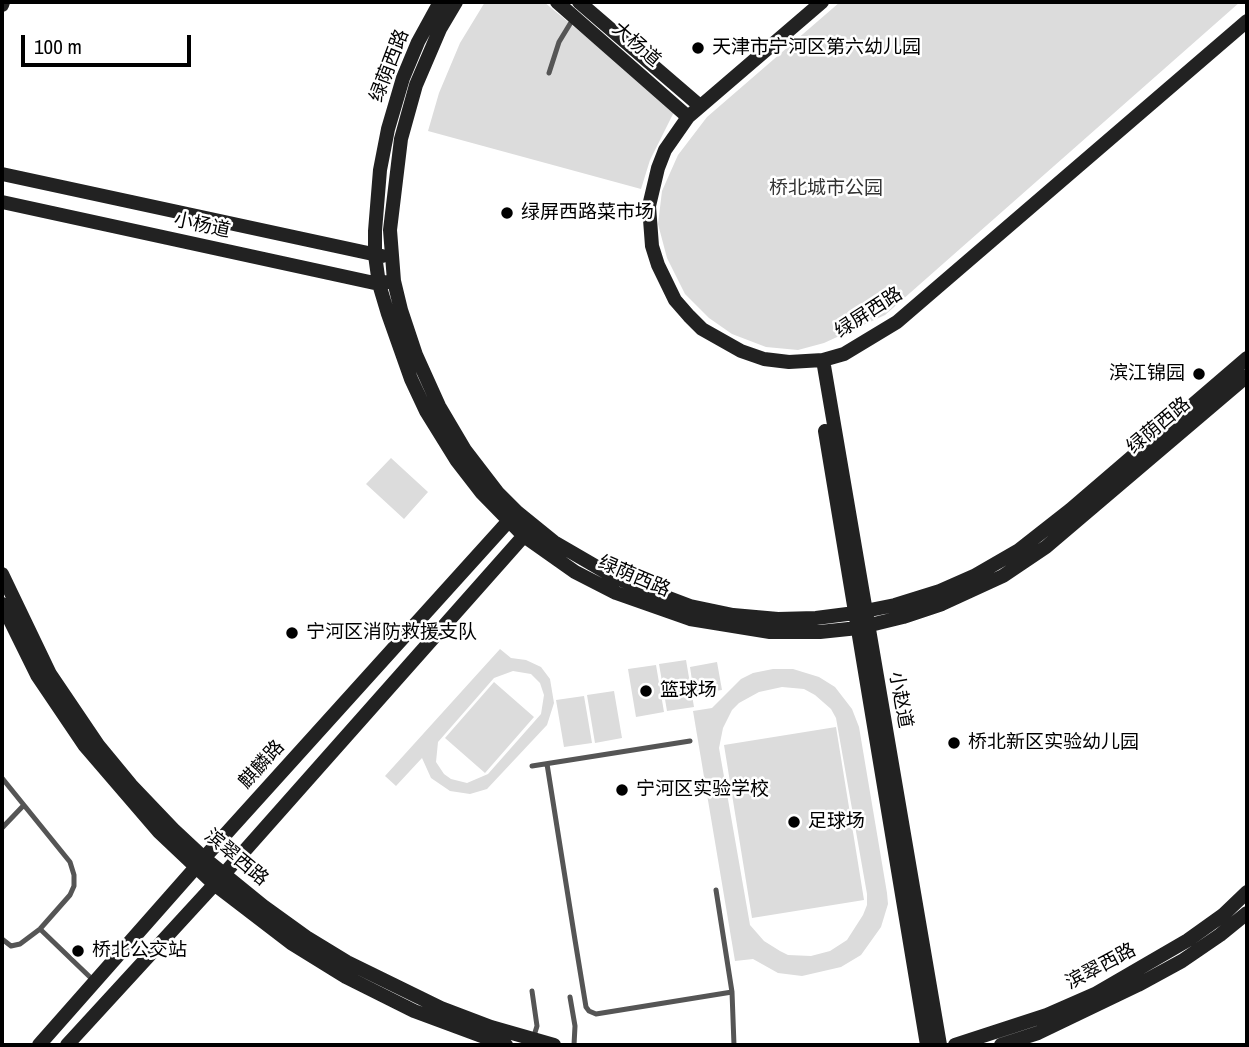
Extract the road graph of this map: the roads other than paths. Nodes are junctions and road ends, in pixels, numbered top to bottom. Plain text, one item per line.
1 (440, 2) edge
2 (456, 2) edge
3 (557, 2) edge
4 (579, 2) edge
5 (822, 2) edge
6 (575, 17) junction
7 (1247, 21) edge
8 (549, 73) dead end
9 (700, 106) junction
10 (688, 117) junction
11 (2, 174) edge
12 (2, 202) edge
13 (376, 256) junction
14 (391, 256) junction
15 (394, 281) junction
16 (379, 284) junction
17 (1247, 358) edge
18 (818, 360) junction
19 (1247, 376) edge
20 (512, 517) junction
21 (529, 531) junction
22 (2, 574) edge
23 (2, 604) edge
24 (862, 620) junction
25 (690, 741) dead end
26 (547, 764) junction
27 (532, 766) dead end
28 (2, 778) edge
29 (23, 806) junction
30 (2, 828) edge
31 (200, 863) junction
32 (219, 879) junction
33 (716, 890) dead end
34 (1247, 892) edge
35 (1247, 912) edge
36 (40, 929) junction
37 (2, 939) edge
38 (96, 982) junction
39 (532, 990) dead end
40 (732, 992) junction
41 (570, 997) dead end
42 (532, 1043) edge
43 (39, 1045) edge
44 (67, 1045) edge
45 (506, 1045) edge
46 (554, 1045) edge
47 (575, 1045) edge
48 (734, 1045) edge
49 (927, 1045) edge
50 (940, 1045) edge
51 (955, 1045) edge
52 (1000, 1045) edge

1 - 13 main road, 绿荫西路
2 - 14 main road, 绿荫西路
3 - 6 main road, 大杨道
4 - 9 main road, 大杨道
5 - 9 main road, 绿屏西路
6 - 8 lane
6 - 10 main road, 大杨道
7 - 18 main road, 绿屏西路
9 - 10 main road, 绿屏西路
10 - 18 main road, 绿屏西路
11 - 13 main road, 小杨道
12 - 16 main road, 小杨道
13 - 14 main road, 小杨道
13 - 16 main road, 绿荫西路
14 - 15 main road, 绿荫西路
15 - 16 main road, 小杨道
15 - 20 main road, 绿荫西路
16 - 20 main road, 绿荫西路
17 - 24 main road, 绿荫西路
18 - 24 main road, 小赵道
19 - 24 main road, 绿荫西路
20 - 21 main road, 绿荫西路
20 - 31 main road, 麒麟路
21 - 24 main road, 绿荫西路
21 - 32 main road
22 - 31 main road, 滨翠西路
23 - 31 main road, 滨翠西路
24 - 49 main road, 小赵道
24 - 50 main road, 小赵道
25 - 26 lane
26 - 27 lane
26 - 40 lane
28 - 29 lane
29 - 30 lane
29 - 36 lane
31 - 32 main road, 滨翠西路
31 - 38 main road, 麒麟路
32 - 42 main road, 滨翠西路
32 - 44 main road
32 - 45 main road, 滨翠西路
33 - 40 lane
34 - 51 main road, 滨翠西路
35 - 52 main road, 滨翠西路
36 - 37 lane
36 - 38 lane
38 - 43 main road, 麒麟路
39 - 42 lane
40 - 48 lane
41 - 47 lane
42 - 46 main road, 滨翠西路

